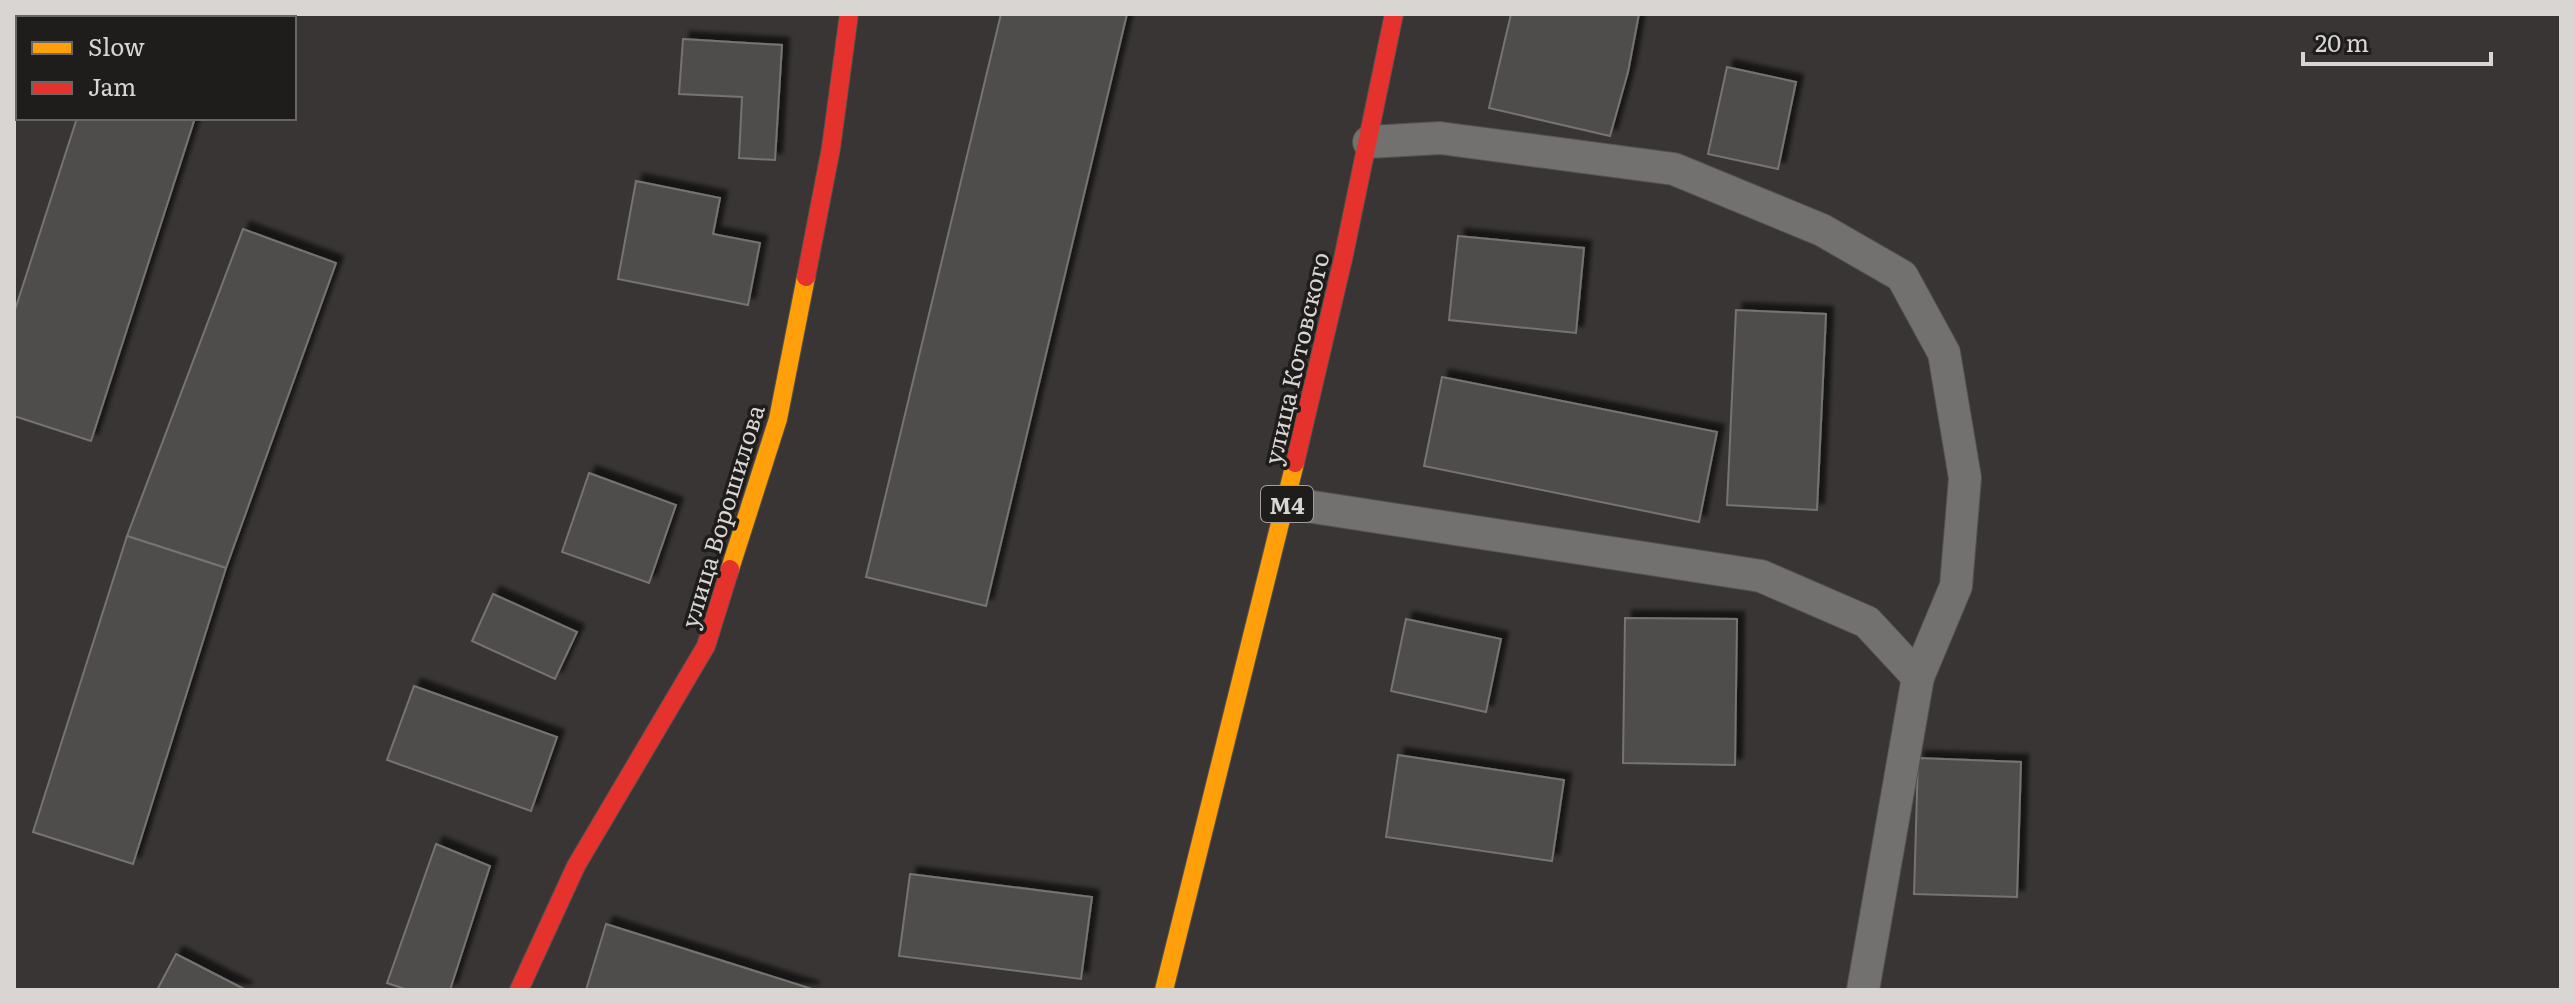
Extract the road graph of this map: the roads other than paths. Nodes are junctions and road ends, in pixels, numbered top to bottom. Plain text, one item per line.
1 (849, 14) edge
2 (1394, 14) edge
3 (1369, 142) junction
4 (1287, 503) junction
5 (1918, 677) junction
6 (519, 990) edge
7 (1164, 990) edge
8 (1863, 990) edge

1 - 6 main road, улица Ворошилова
2 - 3 main road, улица Котовского / M4
3 - 4 main road, улица Котовского / M4
3 - 5 lane
4 - 5 lane
4 - 7 main road, улица Котовского / M4
5 - 8 lane

